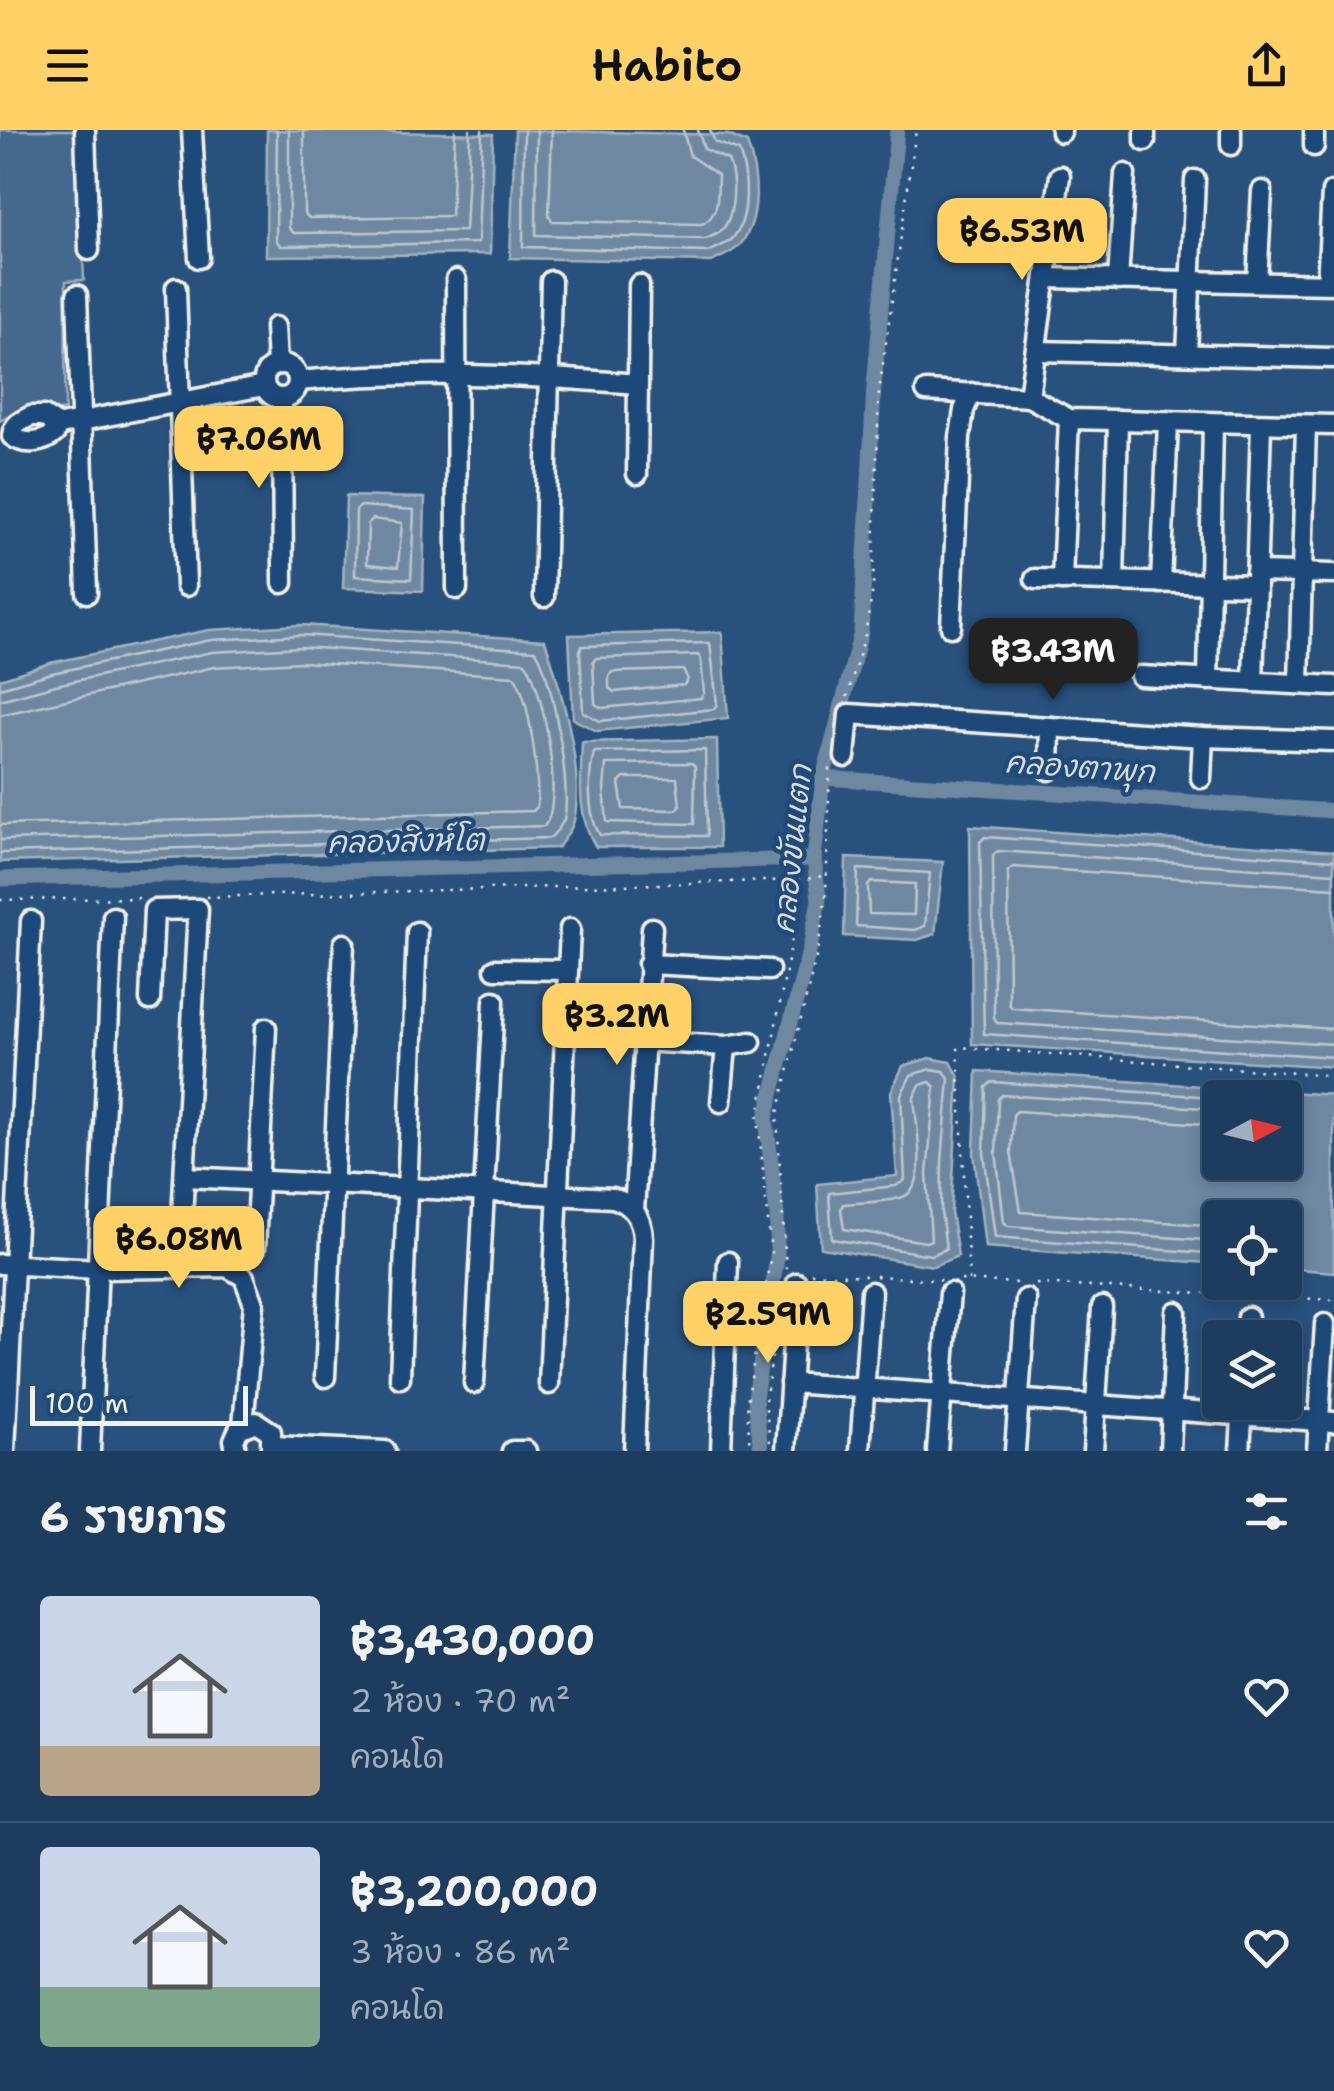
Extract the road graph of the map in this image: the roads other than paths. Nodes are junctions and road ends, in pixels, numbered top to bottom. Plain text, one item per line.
1 (86, 130) edge
2 (192, 130) edge
3 (1124, 174) dead end
4 (1060, 176) dead end
5 (1196, 180) dead end
6 (1262, 191) dead end
7 (1332, 192) edge
8 (89, 250) dead end
9 (199, 258) dead end
10 (1046, 278) junction
11 (456, 280) dead end
12 (1118, 280) junction
13 (551, 281) dead end
14 (1190, 281) junction
15 (1257, 282) junction
16 (1331, 284) edge
17 (638, 285) dead end
18 (176, 288) dead end
19 (77, 295) dead end
20 (274, 327) dead end
21 (1036, 350) junction
22 (1186, 354) junction
23 (1334, 358) edge
24 (277, 364) junction
25 (457, 374) junction
26 (549, 377) junction
27 (298, 381) junction
28 (638, 384) junction
29 (264, 386) junction
30 (926, 391) dead end
31 (971, 394) junction
32 (1029, 397) junction
33 (282, 398) junction
34 (180, 401) junction
35 (1069, 419) junction
36 (1118, 420) junction
37 (82, 421) junction
38 (1168, 422) junction
39 (1214, 424) junction
40 (1334, 424) edge
41 (1261, 425) junction
42 (1306, 425) junction
43 (6, 434) edge
44 (636, 474) dead end
45 (1301, 573) junction
46 (1334, 574) edge
47 (1256, 578) junction
48 (1034, 579) dead end
49 (1062, 580) junction
50 (1114, 581) junction
51 (283, 582) dead end
52 (1161, 582) junction
53 (1210, 584) junction
54 (186, 586) dead end
55 (457, 589) dead end
56 (87, 593) dead end
57 (544, 597) dead end
58 (951, 627) dead end
59 (1140, 676) dead end
60 (1208, 680) junction
61 (1253, 682) junction
62 (1299, 684) junction
63 (1334, 686) edge
64 (1050, 727) junction
65 (1203, 737) junction
66 (1334, 741) edge
67 (837, 761) road end
68 (1048, 770) dead end
69 (1202, 778) dead end
70 (112, 916) dead end
71 (31, 920) dead end
72 (570, 928) dead end
73 (652, 928) dead end
74 (417, 932) dead end
75 (344, 944) dead end
76 (648, 964) junction
77 (494, 969) dead end
78 (568, 970) junction
79 (769, 970) dead end
80 (150, 1000) dead end
81 (494, 1002) dead end
82 (266, 1028) dead end
83 (642, 1041) junction
84 (751, 1042) dead end
85 (726, 1046) junction
86 (721, 1102) dead end
87 (185, 1178) junction
88 (259, 1181) junction
89 (335, 1185) junction
90 (410, 1188) junction
91 (484, 1192) junction
92 (559, 1196) junction
93 (634, 1210) junction
94 (182, 1238) dead end
95 (255, 1248) dead end
96 (728, 1262) dead end
97 (8, 1264) edge
98 (99, 1269) junction
99 (793, 1277) road end
100 (871, 1292) dead end
101 (950, 1293) dead end
102 (1026, 1299) dead end
103 (1102, 1307) dead end
104 (1176, 1312) dead end
105 (1248, 1316) dead end
106 (1248, 1320) edge
107 (1325, 1324) dead end
108 (325, 1377) dead end
109 (400, 1378) dead end
110 (790, 1382) junction
111 (474, 1383) dead end
112 (549, 1384) dead end
113 (865, 1388) junction
114 (942, 1394) junction
115 (1019, 1400) junction
116 (1096, 1405) junction
117 (1172, 1410) junction
118 (1202, 1410) edge
119 (1242, 1420) edge
120 (1326, 1422) edge
121 (243, 1425) junction
122 (272, 1448) edge
123 (329, 1449) edge
124 (5, 1451) edge
125 (90, 1451) edge
126 (236, 1451) edge
127 (385, 1451) edge
128 (512, 1451) edge
129 (526, 1451) edge
130 (634, 1451) edge
131 (721, 1451) edge
132 (786, 1451) edge
133 (860, 1451) edge
134 (937, 1451) edge
135 (1016, 1451) edge
136 (1093, 1451) edge
137 (1170, 1451) edge
138 (1240, 1451) edge
139 (1317, 1451) edge

1 - 8 street
2 - 9 street
3 - 12 street
4 - 10 street
5 - 14 street
6 - 15 street
7 - 16 street
10 - 12 street
10 - 21 street
11 - 25 street
12 - 14 street
13 - 26 street
14 - 15 street
14 - 22 street
15 - 16 street
17 - 28 street
18 - 34 street
19 - 37 street
20 - 24 street
21 - 22 street
21 - 32 street
22 - 23 street
24 - 27 street
24 - 29 street
25 - 26 street
25 - 27 street
25 - 55 street
26 - 28 street
26 - 57 street
27 - 33 street
28 - 44 street
29 - 33 street
29 - 34 street
30 - 31 street
31 - 32 street
31 - 58 street
32 - 35 street
33 - 51 street
34 - 37 street
34 - 54 street
35 - 36 street
35 - 49 street
36 - 38 street
36 - 50 street
37 - 43 street
37 - 56 street
38 - 39 street
38 - 52 street
39 - 41 street
39 - 53 street
40 - 42 street
41 - 42 street
41 - 47 street
42 - 45 street
45 - 46 street
45 - 47 street
45 - 62 street
47 - 53 street
47 - 61 street
48 - 49 street
49 - 50 street
50 - 52 street
52 - 53 street
53 - 60 street
59 - 60 street
60 - 61 street
61 - 62 street
62 - 63 street
64 - 65 street
64 - 67 street
64 - 68 street
65 - 66 street
65 - 69 street
70 - 98 street
71 - 97 street
72 - 78 street
73 - 76 street
74 - 90 street
75 - 89 street
76 - 79 street
76 - 83 street
77 - 78 street
78 - 92 street
80 - 87 street
81 - 91 street
82 - 88 street
83 - 85 street
83 - 93 street
84 - 85 street
85 - 86 street
87 - 88 street
87 - 94 street
88 - 89 street
88 - 95 street
89 - 90 street
89 - 108 street
90 - 91 street
90 - 109 street
91 - 92 street
91 - 111 street
92 - 93 street
92 - 112 street
93 - 130 street
96 - 131 street
97 - 98 street
97 - 124 street
98 - 121 street
98 - 125 street
99 - 110 street
100 - 113 street
101 - 114 street
102 - 115 street
103 - 116 street
104 - 117 street
105 - 106 street
107 - 120 street
110 - 113 street
110 - 132 street
113 - 114 street
113 - 133 street
114 - 115 street
114 - 134 street
115 - 116 street
115 - 135 street
116 - 117 street
116 - 136 street
117 - 118 street
117 - 137 street
119 - 138 street
120 - 139 street
121 - 122 street
121 - 126 street
122 - 123 street
123 - 127 street
128 - 129 street

